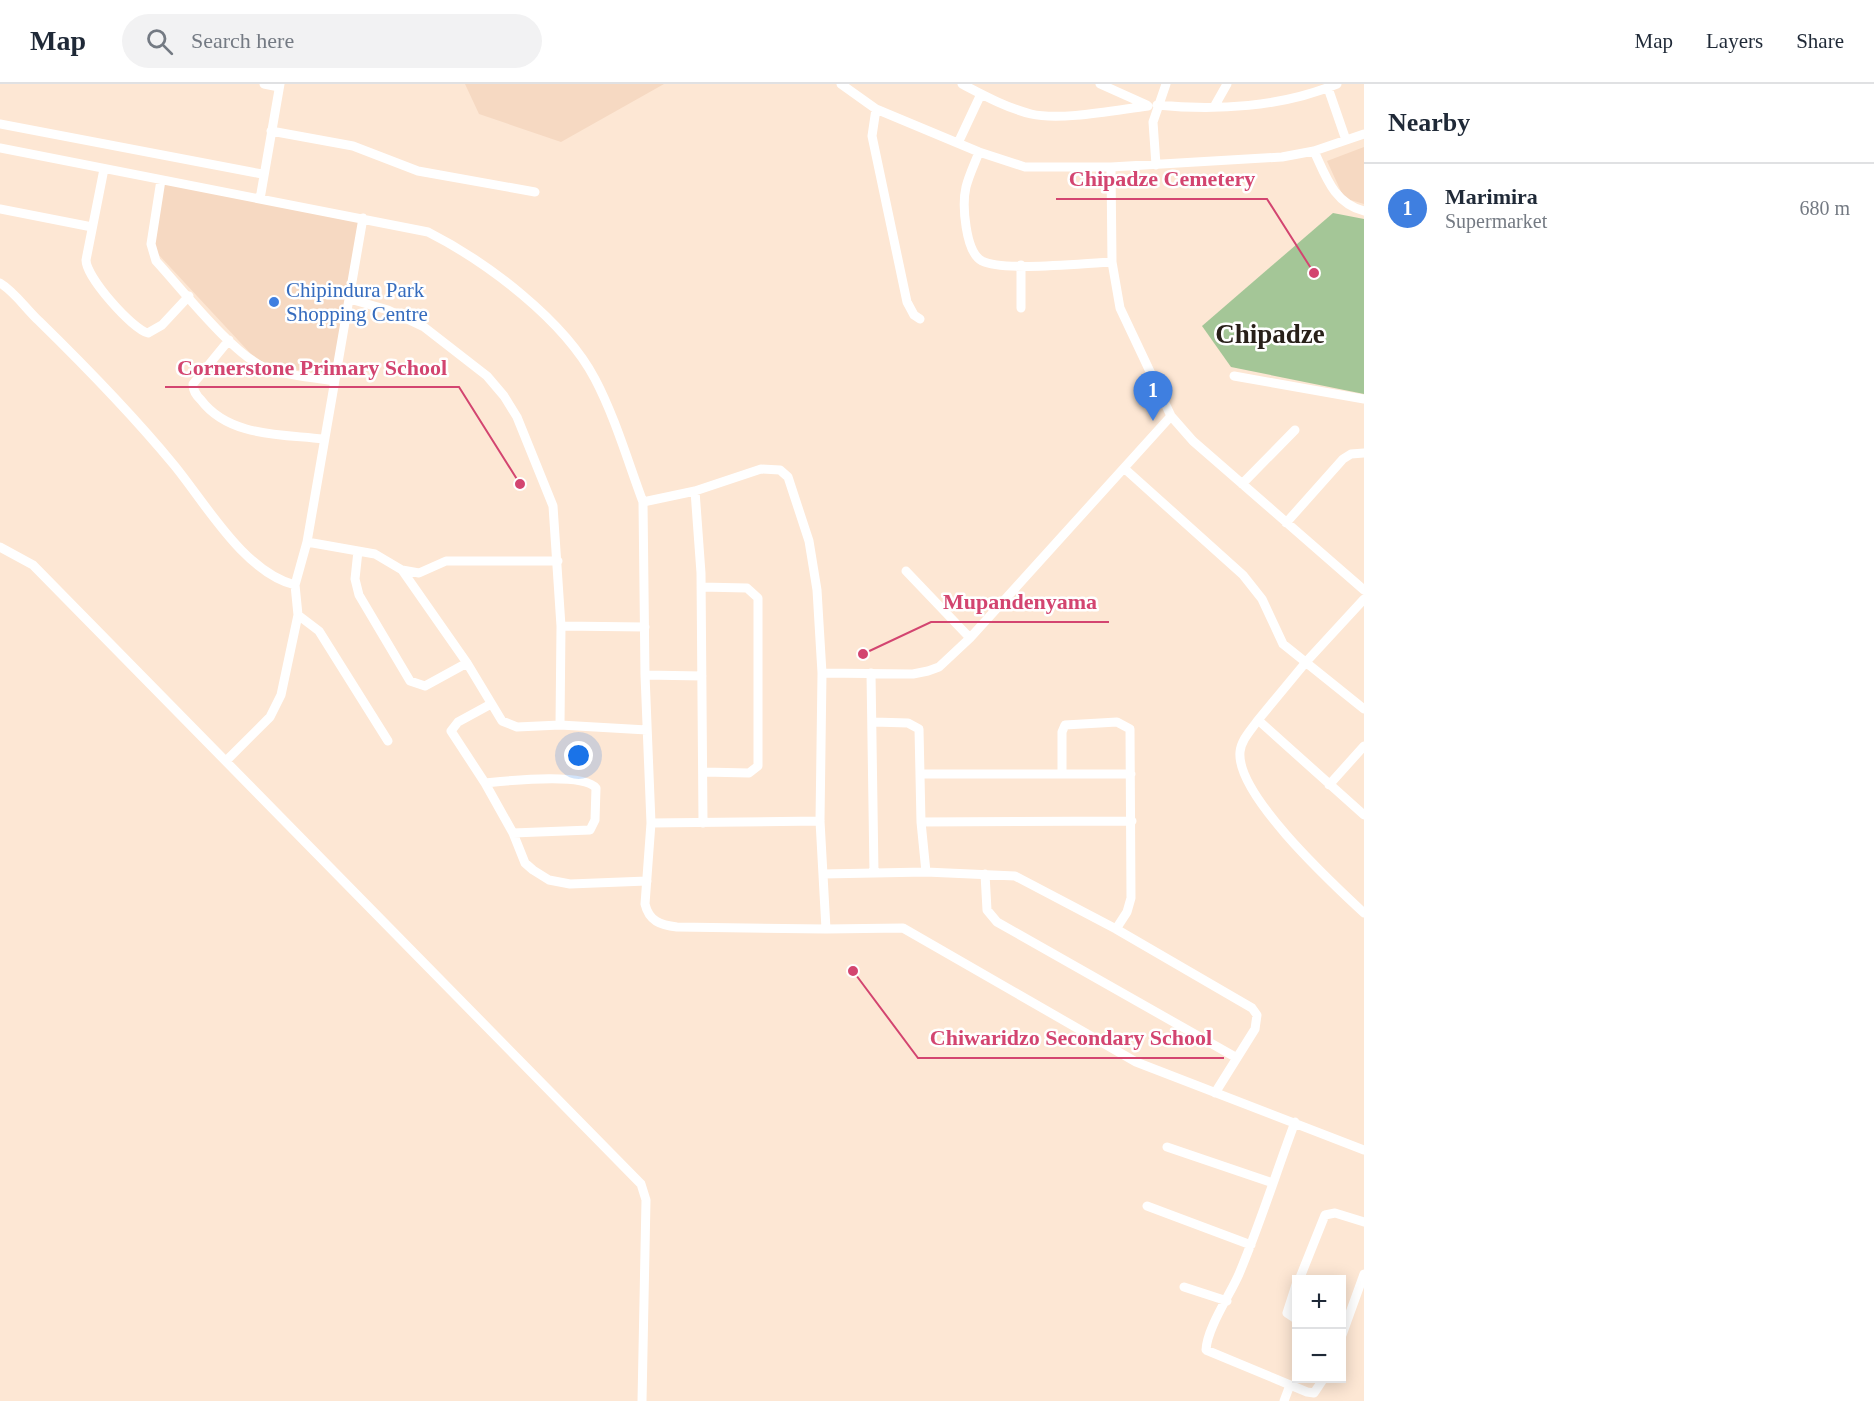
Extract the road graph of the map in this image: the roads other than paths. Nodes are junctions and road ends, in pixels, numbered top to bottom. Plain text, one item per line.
1 (264, 84) edge
2 (841, 84) edge
3 (962, 84) edge
4 (1100, 84) edge
5 (1166, 84) edge
6 (1227, 84) edge
7 (279, 86) edge
8 (1333, 86) edge
9 (981, 94) junction
10 (1153, 106) junction
11 (1214, 107) junction
12 (876, 109) junction
13 (0, 124) edge
14 (272, 131) junction
15 (1364, 134) edge
16 (1346, 140) junction
17 (958, 143) junction
18 (0, 148) edge
19 (1314, 151) junction
20 (979, 152) junction
21 (1156, 165) junction
22 (1111, 167) junction
23 (104, 169) junction
24 (262, 174) junction
25 (161, 180) junction
26 (535, 192) dead end
27 (260, 199) junction
28 (0, 209) edge
29 (1364, 211) edge
30 (363, 218) junction
31 (92, 227) junction
32 (1112, 262) junction
33 (1021, 265) junction
34 (0, 283) edge
35 (189, 296) junction
36 (350, 299) junction
37 (1021, 308) dead end
38 (920, 319) dead end
39 (229, 340) junction
40 (1234, 376) dead end
41 (334, 381) junction
42 (1364, 399) edge
43 (1171, 416) junction
44 (1295, 430) dead end
45 (323, 439) junction
46 (1364, 453) edge
47 (1125, 469) junction
48 (1242, 484) junction
49 (695, 491) junction
50 (643, 502) junction
51 (1286, 523) junction
52 (307, 542) junction
53 (0, 547) edge
54 (358, 551) junction
55 (558, 561) junction
56 (402, 570) junction
57 (906, 571) dead end
58 (295, 585) junction
59 (701, 587) junction
60 (1364, 590) edge
61 (1364, 599) edge
62 (298, 615) junction
63 (561, 626) junction
64 (645, 627) junction
65 (970, 638) junction
66 (1306, 662) junction
67 (467, 663) junction
68 (822, 672) junction
69 (871, 672) junction
70 (645, 675) junction
71 (702, 676) junction
72 (491, 704) junction
73 (1364, 709) edge
74 (1258, 720) junction
75 (874, 722) junction
76 (560, 725) junction
77 (647, 730) junction
78 (388, 741) dead end
79 (1364, 746) edge
80 (226, 761) junction
81 (704, 772) junction
82 (1062, 773) junction
83 (922, 774) junction
84 (1131, 774) junction
85 (485, 783) junction
86 (1329, 785) junction
87 (1364, 815) edge
88 (820, 821) junction
89 (921, 822) junction
90 (1132, 822) junction
91 (651, 823) junction
92 (703, 823) junction
93 (513, 833) junction
94 (926, 872) junction
95 (874, 873) junction
96 (823, 874) junction
97 (985, 874) junction
98 (647, 881) junction
99 (1364, 913) edge
100 (826, 929) junction
101 (1116, 929) junction
102 (1237, 1058) junction
103 (1215, 1093) junction
104 (1295, 1122) junction
105 (1167, 1147) dead end
106 (1364, 1150) edge
107 (1273, 1183) junction
108 (1147, 1206) dead end
109 (1364, 1222) edge
110 (1251, 1245) junction
111 (1364, 1274) edge
112 (1301, 1275) edge
113 (1184, 1287) dead end
114 (1292, 1297) edge
115 (1227, 1301) junction
116 (1292, 1316) edge
117 (1344, 1329) edge
118 (1321, 1383) edge
119 (1290, 1386) junction
120 (642, 1401) edge
121 (1284, 1401) edge

1 - 7 street
2 - 12 street
3 - 9 street
4 - 10 street
5 - 10 street
6 - 11 street
7 - 14 street
8 - 11 street
8 - 16 street
9 - 10 street
9 - 17 street
10 - 11 street
10 - 21 street
12 - 17 street
12 - 38 street
13 - 24 street
14 - 24 street
14 - 26 street
15 - 16 street
16 - 19 street
17 - 20 street
18 - 23 street
19 - 21 street
19 - 29 street
20 - 22 street
20 - 33 street
21 - 22 street
22 - 32 street
23 - 25 street
23 - 31 street
24 - 27 street
25 - 27 street
25 - 35 street
27 - 30 street
28 - 31 street
30 - 36 street
30 - 50 street
31 - 35 street
32 - 33 street
32 - 43 street
33 - 37 street
34 - 58 street
35 - 39 street
36 - 41 street
36 - 55 street
39 - 41 street
39 - 45 street
40 - 42 street
41 - 45 street
43 - 47 street
43 - 48 street
44 - 48 street
45 - 52 street
46 - 51 street
47 - 65 street
47 - 66 street
48 - 51 street
49 - 50 street
49 - 59 street
49 - 68 street
50 - 64 street
51 - 60 street
52 - 54 street
52 - 58 street
53 - 80 street
54 - 56 street
54 - 67 street
55 - 56 street
55 - 63 street
56 - 67 street
57 - 65 street
58 - 62 street
59 - 71 street
59 - 81 street
61 - 66 street
62 - 78 street
62 - 80 street
63 - 64 street
63 - 76 street
64 - 70 street
65 - 69 street
66 - 73 street
66 - 74 street
67 - 72 street
68 - 69 street
68 - 88 street
69 - 75 street
70 - 71 street
70 - 77 street
71 - 81 street
72 - 76 street
72 - 85 street
74 - 86 street
74 - 99 street
75 - 83 street
75 - 95 street
76 - 77 street
77 - 91 street
79 - 86 street
80 - 120 street
81 - 92 street
82 - 83 street
82 - 84 street
82 - 84 street
83 - 89 street
84 - 90 street
85 - 93 street
85 - 93 street
86 - 87 street
88 - 92 street
88 - 96 street
89 - 90 street
89 - 94 street
90 - 101 street
91 - 92 street
91 - 98 street
93 - 98 street
94 - 95 street
94 - 97 street
95 - 96 street
96 - 100 street
97 - 101 street
97 - 102 street
98 - 100 street
100 - 103 street
101 - 102 street
102 - 103 street
103 - 104 street
104 - 106 street
104 - 107 street
105 - 107 street
107 - 110 street
108 - 110 street
109 - 112 street
110 - 115 street
111 - 117 street
113 - 115 street
114 - 116 street
115 - 119 street
118 - 119 street
119 - 121 street

